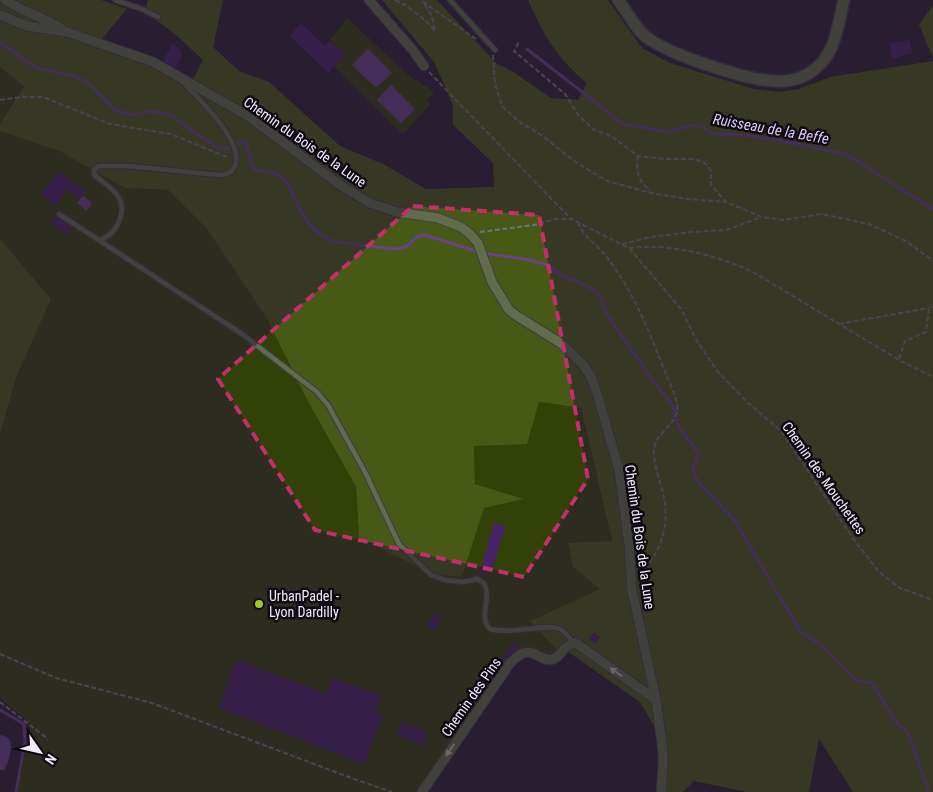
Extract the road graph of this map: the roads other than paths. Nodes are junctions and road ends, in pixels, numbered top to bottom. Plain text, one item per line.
1 (5, 0) edge
2 (115, 0) edge
3 (369, 0) edge
4 (450, 0) edge
5 (618, 0) edge
6 (844, 0) edge
7 (0, 15) edge
8 (158, 17) dead end
9 (67, 32) junction
10 (494, 49) road end
11 (424, 66) road end
12 (178, 78) junction
13 (59, 214) dead end
14 (100, 240) junction
15 (576, 644) junction
16 (656, 700) junction
17 (422, 792) edge
18 (661, 792) edge

1 - 9 street
2 - 8 lane
3 - 11 street
4 - 10 lane
5 - 6 street
7 - 9 street, Chemin du Bois de la Lune
9 - 12 street, Chemin du Bois de la Lune
12 - 14 lane
12 - 16 street, Chemin du Bois de la Lune
13 - 14 lane
14 - 15 lane
16 -> 15 street
15 -> 17 street, Chemin des Pins
16 - 18 street, Chemin du Bois de la Lune

